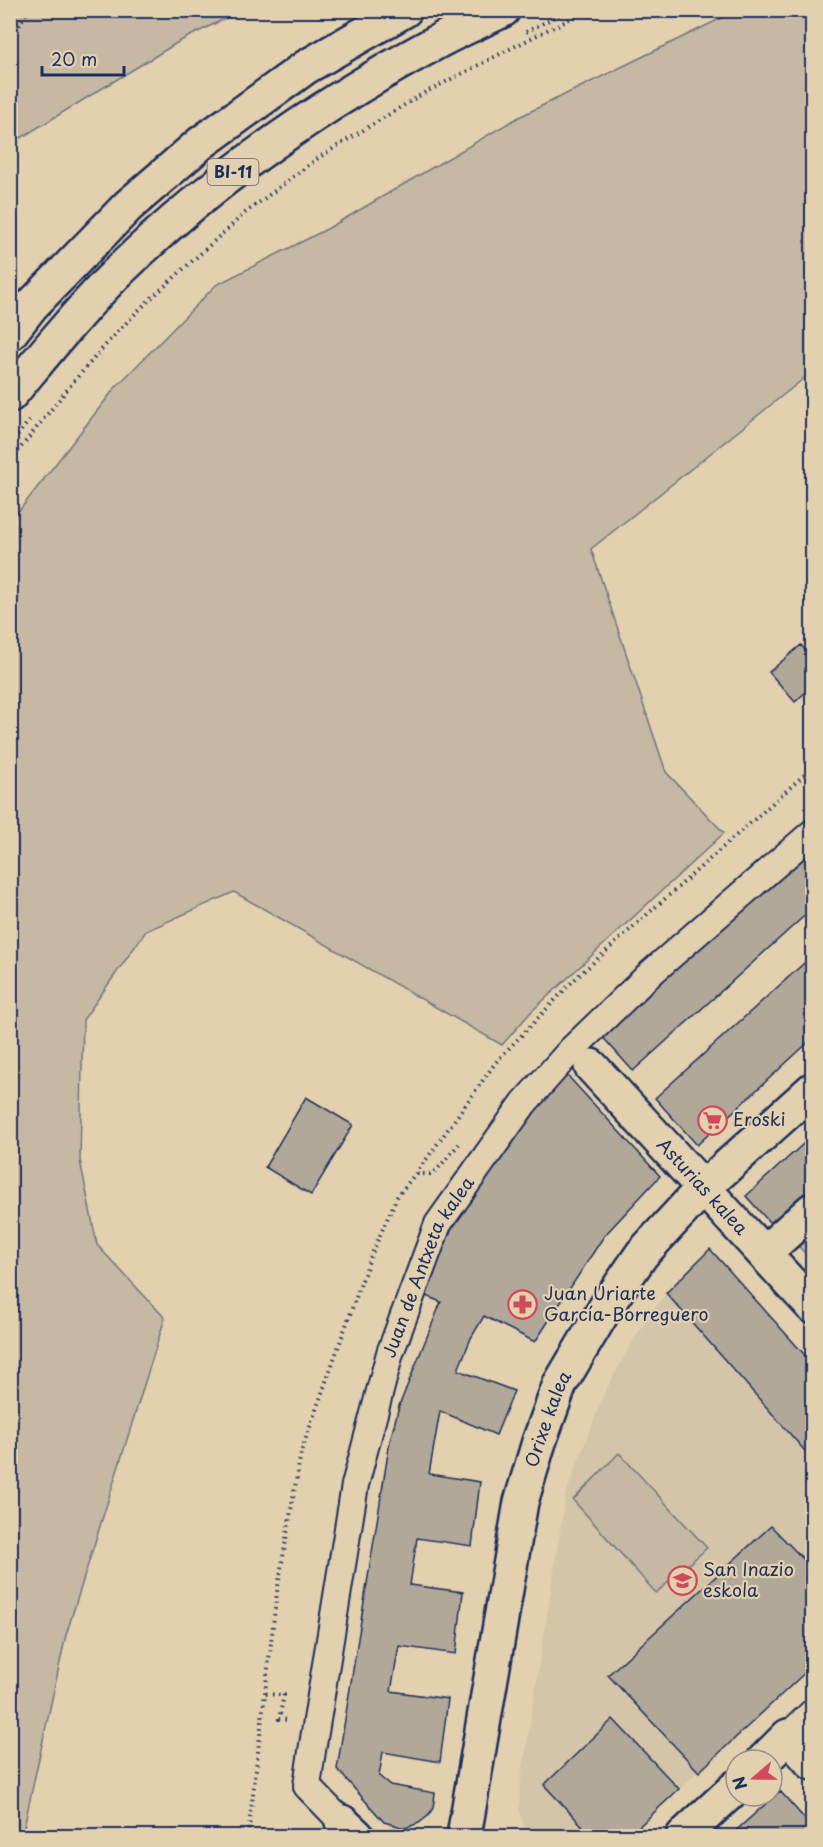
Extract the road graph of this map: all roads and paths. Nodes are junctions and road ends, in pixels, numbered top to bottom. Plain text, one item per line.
1 (28, 10) edge
2 (405, 10) edge
3 (568, 10) edge
4 (590, 10) edge
5 (510, 23) edge
6 (10, 41) edge
7 (10, 333) edge
8 (21, 406) edge
9 (10, 445) edge
10 (10, 461) edge
11 (813, 833) edge
12 (591, 1066) dead end
13 (813, 1090) edge
14 (703, 1188) junction
15 (813, 1210) edge
16 (764, 1253) junction
17 (813, 1306) edge
18 (813, 1713) edge
19 (788, 1736) junction
20 (776, 1748) edge
21 (813, 1763) edge
22 (724, 1798) edge
23 (350, 1829) edge
24 (464, 1836) edge
25 (683, 1836) edge

1 - 6 path
2 - 7 street, BI-11
3 - 5 path
4 - 10 path
5 - 8 street, BI-11
8 - 9 path
11 - 23 street, Juan de Antxeta kalea
12 - 14 street, Asturias kalea
13 - 14 street, Orixe kalea
14 - 16 street, Asturias kalea
14 - 24 street, Orixe kalea
15 - 16 street
16 - 17 street, Asturias kalea
18 - 19 street
19 - 20 street
19 - 21 street
22 - 25 street

